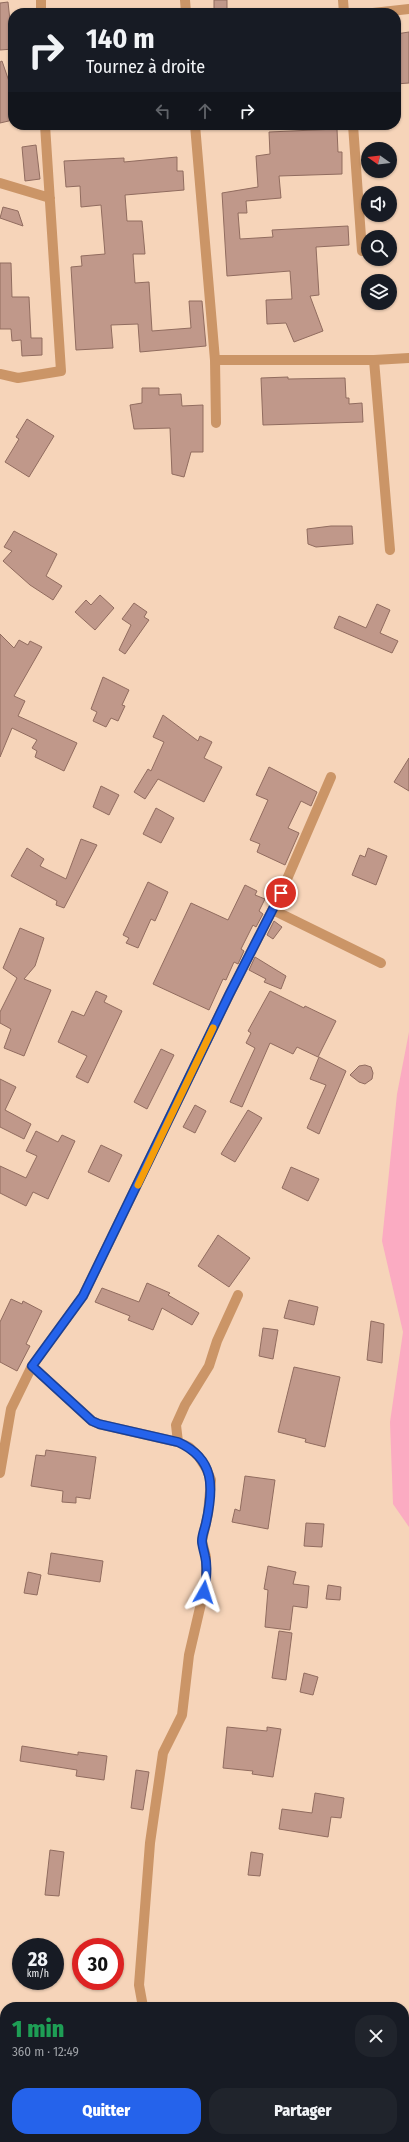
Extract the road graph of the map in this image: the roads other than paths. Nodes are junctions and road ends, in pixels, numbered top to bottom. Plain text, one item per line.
1 (45, 130) edge
2 (195, 130) edge
3 (353, 130) edge
4 (0, 183) edge
5 (50, 198) junction
6 (361, 237) edge
7 (409, 358) edge
8 (215, 360) junction
9 (374, 360) junction
10 (0, 374) edge
11 (216, 423) dead end
12 (390, 550) dead end
13 (331, 777) dead end
14 (273, 910) junction
15 (381, 963) dead end
16 (238, 1295) dead end
17 (32, 1366) junction
18 (178, 1442) junction
19 (0, 1473) edge
20 (143, 2002) edge

1 - 5 street
2 - 8 street
3 - 6 street
4 - 5 street
5 - 10 street
7 - 9 street
8 - 9 street
8 - 11 street
9 - 12 street
13 - 14 street
14 - 15 street
14 - 17 street
16 - 18 street
17 - 18 street
17 - 19 street
18 - 20 street

